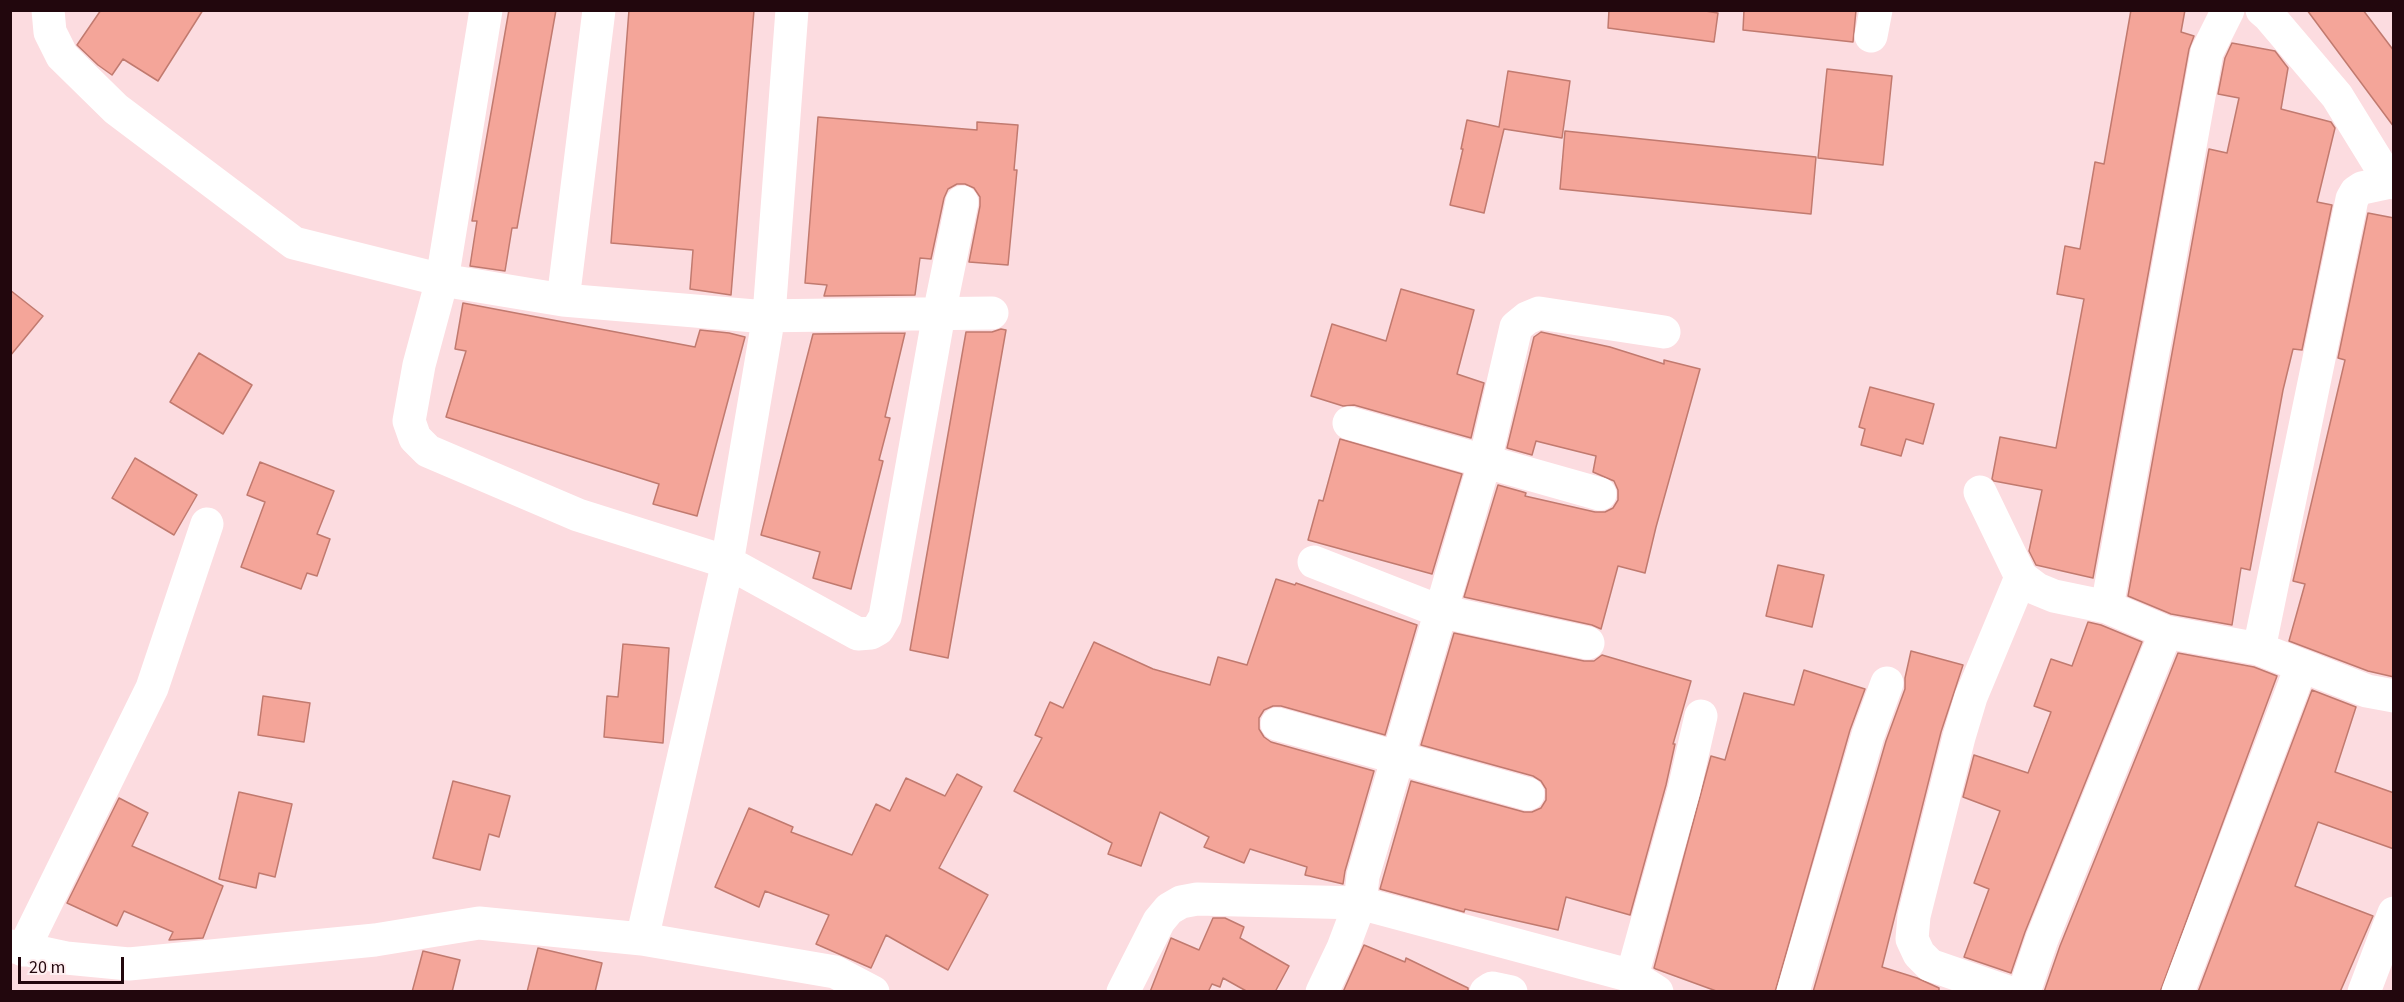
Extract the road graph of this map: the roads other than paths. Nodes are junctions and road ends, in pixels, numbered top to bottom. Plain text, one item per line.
1 (48, 10) edge
2 (486, 10) edge
3 (599, 10) edge
4 (792, 10) edge
5 (2228, 10) edge
6 (2262, 10) edge
7 (2392, 182) edge
8 (962, 202) dead end
9 (442, 280) junction
10 (563, 300) junction
11 (992, 313) dead end
12 (939, 314) junction
13 (770, 315) junction
14 (1664, 332) dead end
15 (1349, 423) dead end
16 (1485, 461) junction
17 (1980, 492) dead end
18 (1600, 494) dead end
19 (207, 524) dead end
20 (1314, 562) dead end
21 (2021, 577) junction
22 (723, 581) junction
23 (2107, 607) junction
24 (1439, 611) junction
25 (2166, 632) junction
26 (1588, 643) dead end
27 (2259, 649) junction
28 (2301, 667) junction
29 (1887, 683) dead end
30 (2394, 696) edge
31 (1701, 716) dead end
32 (1277, 724) dead end
33 (1399, 758) junction
34 (1528, 794) dead end
35 (1357, 908) junction
36 (2394, 913) edge
37 (642, 939) junction
38 (17, 948) edge
39 (817, 981) edge
40 (1644, 984) edge
41 (873, 992) edge
42 (1123, 992) edge
43 (1322, 992) edge
44 (1486, 992) edge
45 (1511, 992) edge
46 (1793, 992) edge
47 (2008, 992) edge
48 (2024, 992) edge
49 (2178, 992) edge
50 (2364, 992) edge

1 - 9 street
2 - 9 street
3 - 10 street
4 - 13 street
5 - 23 street
6 - 7 street
7 - 27 street
8 - 12 street
9 - 10 street
9 - 22 street
10 - 13 street
11 - 12 street
12 - 13 street
12 - 22 street
13 - 22 street
14 - 16 street
15 - 16 street
16 - 18 street
16 - 24 street
17 - 21 street
19 - 38 street
20 - 24 street
21 - 23 street
21 - 47 street
22 - 37 street
23 - 25 street
24 - 26 street
24 - 33 street
25 - 27 street
25 - 48 street
27 - 28 street
28 - 30 street
28 - 49 street
29 - 46 street
31 - 40 street
32 - 33 street
33 - 34 street
33 - 35 street
35 - 40 street
35 - 42 street
35 - 43 street
36 - 50 street
37 - 38 street
37 - 39 street
39 - 41 street
44 - 45 street

